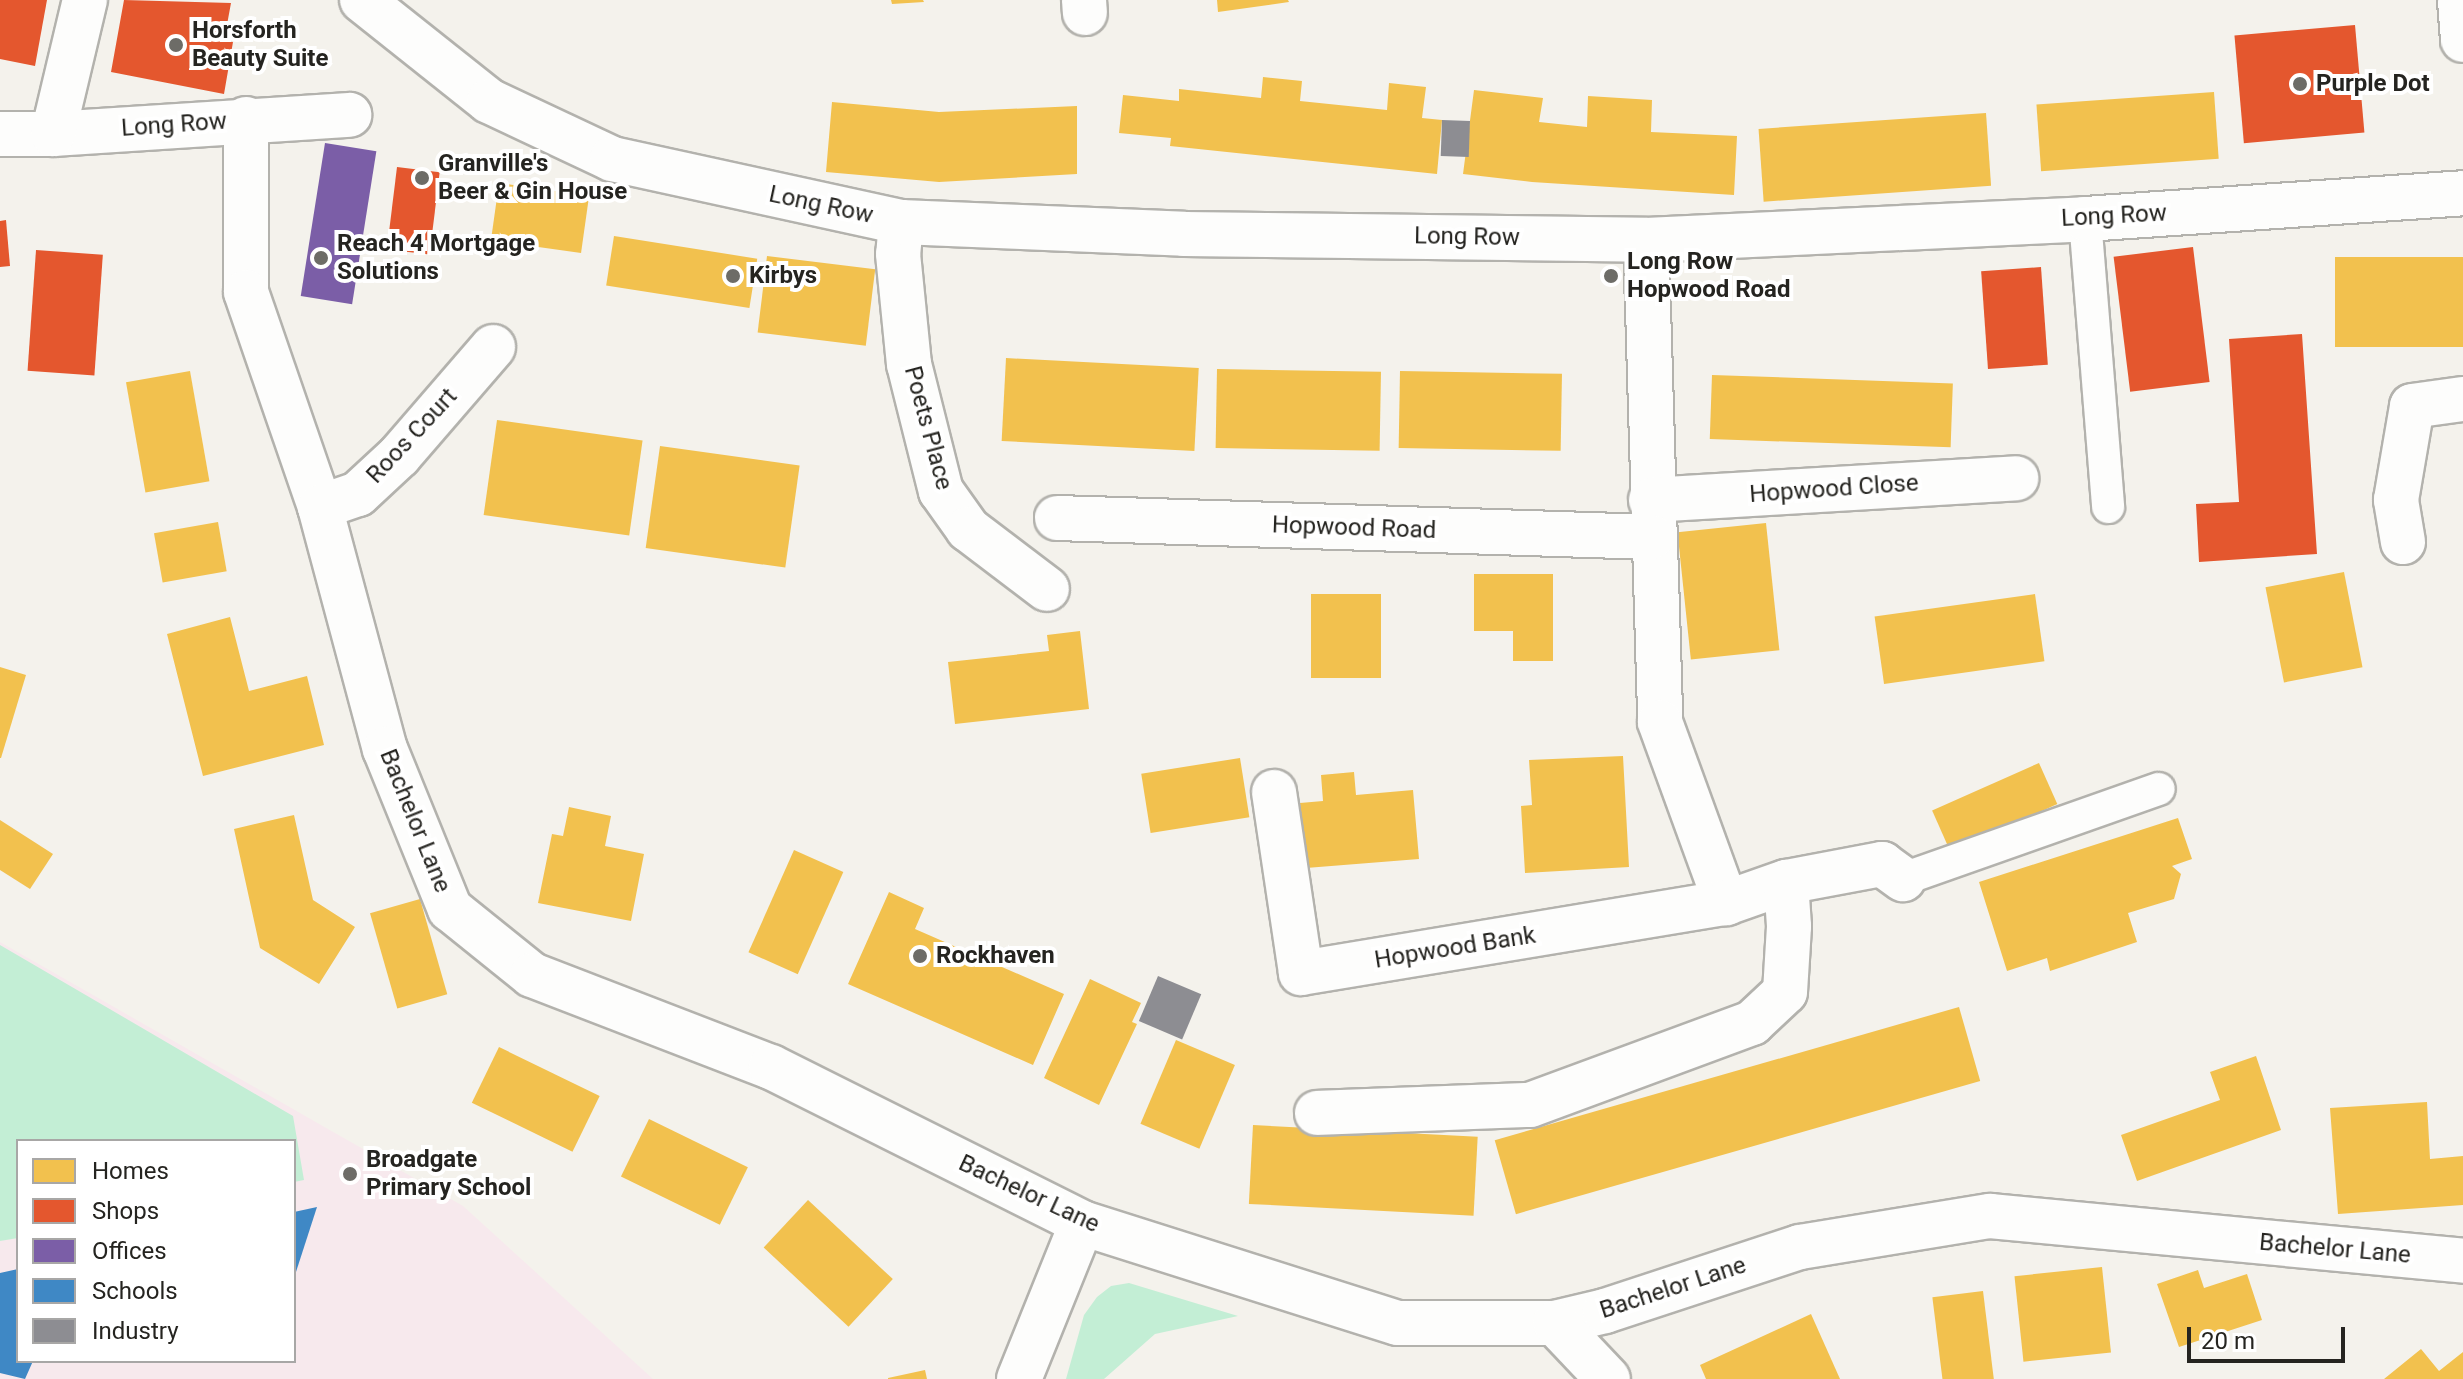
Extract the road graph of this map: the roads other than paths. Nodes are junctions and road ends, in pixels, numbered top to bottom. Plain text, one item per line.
1 (85, 0) edge
2 (362, 0) edge
3 (2460, 0) edge
4 (2463, 40) edge
5 (349, 115) dead end
6 (246, 119) junction
7 (0, 134) edge
8 (53, 134) junction
9 (2463, 193) edge
10 (2085, 219) junction
11 (901, 222) junction
12 (1646, 240) junction
13 (493, 347) dead end
14 (2463, 399) edge
15 (2016, 478) dead end
16 (320, 507) junction
17 (2108, 507) dead end
18 (1057, 518) dead end
19 (1652, 519) junction
20 (2403, 542) dead end
21 (1047, 589) dead end
22 (2159, 789) dead end
23 (1274, 792) dead end
24 (1903, 879) joint
25 (1786, 882) junction
26 (1726, 903) junction
27 (1317, 1113) dead end
28 (1082, 1223) junction
29 (2463, 1261) edge
30 (1555, 1323) junction
31 (1019, 1379) edge
32 (1608, 1379) edge

1 - 8 street
2 - 11 street, Long Row
3 - 4 street
5 - 6 street, Long Row
6 - 8 street, Long Row
6 - 16 street, Bachelor Lane
7 - 8 street, Long Row
9 - 10 street, Long Row
10 - 12 street, Long Row
10 - 17 lane
11 - 12 street, Long Row
11 - 21 street, Poets Place
12 - 19 street
13 - 16 street, Roos Court
14 - 20 street
15 - 19 street, Hopwood Close
16 - 28 street, Bachelor Lane
18 - 19 street, Hopwood Road
19 - 26 street
22 - 24 lane
23 - 26 street, Hopwood Bank
24 - 25 street, Hopwood Bank
25 - 26 street, Hopwood Bank
25 - 27 street
28 - 30 street, Bachelor Lane
28 - 31 street
29 - 30 street, Bachelor Lane
30 - 32 street

